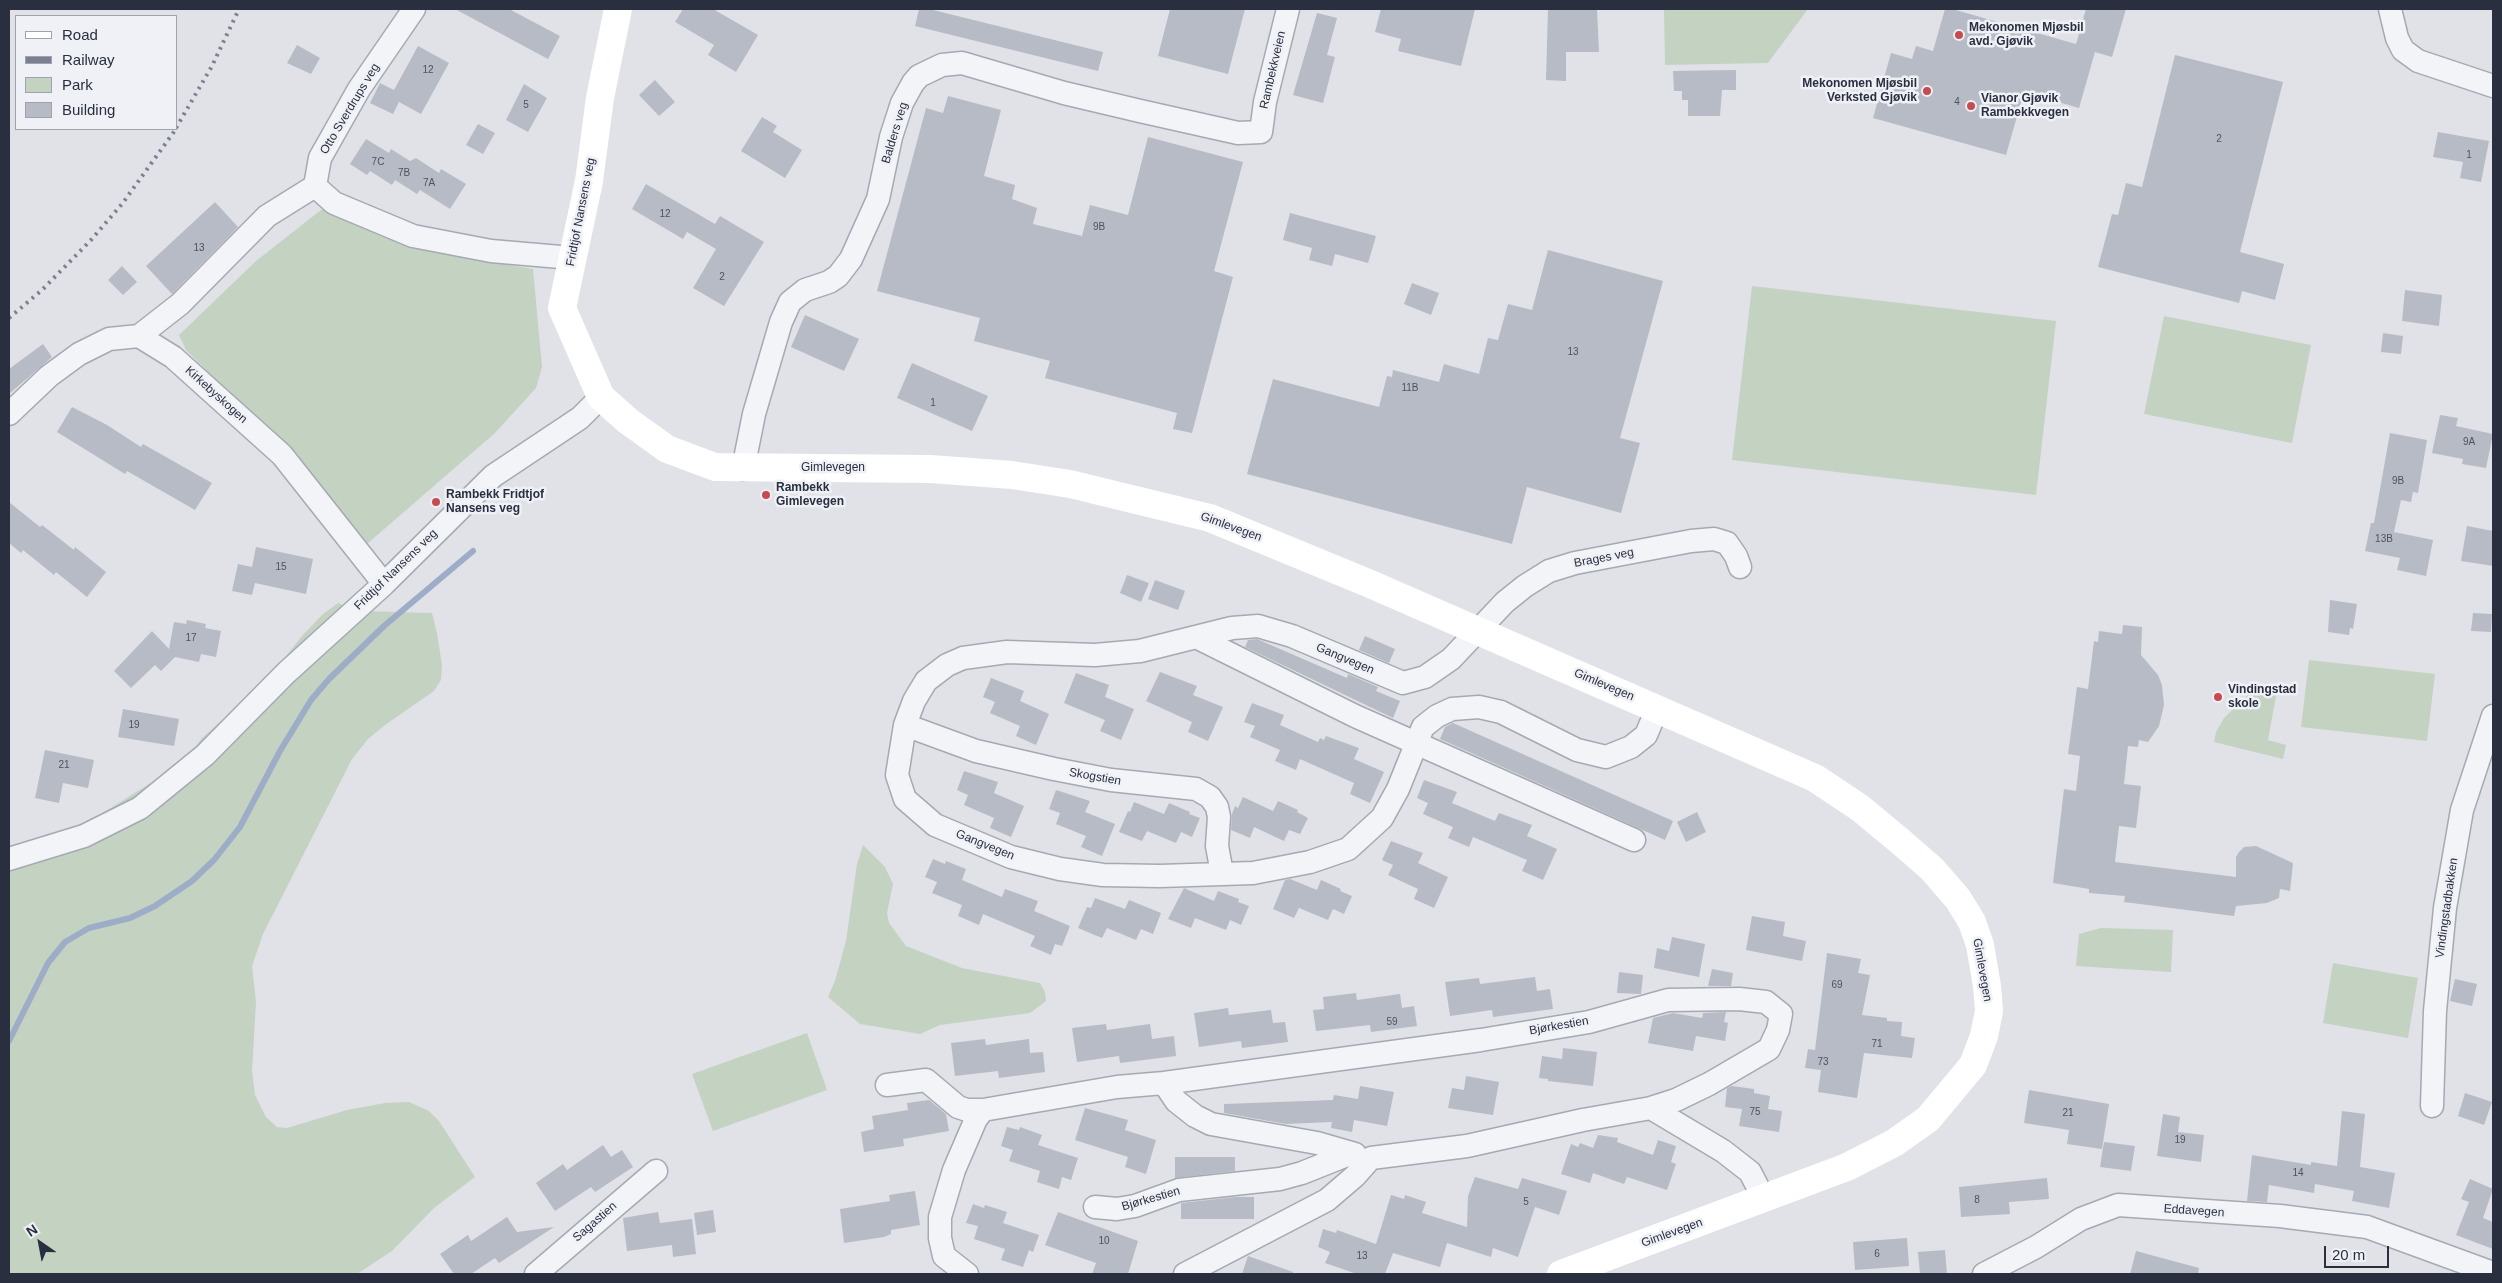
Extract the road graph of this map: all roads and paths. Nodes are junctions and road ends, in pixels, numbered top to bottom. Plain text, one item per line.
1 (414, 9) edge
2 (618, 9) edge
3 (1288, 9) edge
4 (2390, 9) edge
5 (2493, 86) edge
6 (1261, 132) joint
7 (315, 186) junction
8 (572, 258) junction
9 (139, 336) junction
10 (601, 397) junction
11 (9, 414) edge
12 (743, 469) junction
13 (1740, 567) dead end
14 (384, 584) junction
15 (1476, 631) junction
16 (1198, 638) junction
17 (1657, 709) junction
18 (2493, 716) edge
19 (905, 725) junction
20 (1416, 742) junction
21 (1634, 840) dead end
22 (9, 859) edge
23 (1222, 873) junction
24 (1164, 1083) junction
25 (887, 1085) dead end
26 (2432, 1106) dead end
27 (1651, 1108) junction
28 (983, 1110) junction
29 (1361, 1155) junction
30 (656, 1171) dead end
31 (1764, 1199) junction
32 (1095, 1207) dead end
33 (2493, 1273) edge
34 (536, 1274) edge
35 (967, 1274) edge
36 (1185, 1274) edge
37 (1561, 1274) edge
38 (1984, 1274) edge

1 - 7 street, Otto Sverdrups veg
2 - 8 street, Fridtjof Nansens veg
3 - 6 street, Rambekkveien
4 - 5 street
6 - 12 street, Balders veg
7 - 8 street
7 - 9 street
8 - 10 street, Fridtjof Nansens veg
9 - 11 street
9 - 14 street, Kirkebyskogen
10 - 12 street, Gimlevegen
10 - 14 street, Fridtjof Nansens veg
12 - 15 street, Gimlevegen
13 - 15 street, Brages veg
14 - 22 street, Fridtjof Nansens veg
15 - 16 street, Gangvegen
15 - 17 street, Gimlevegen
16 - 19 street, Gangvegen
16 - 20 street
17 - 20 street, Gangvegen
17 - 31 street, Gimlevegen
18 - 26 street, Vindingstadbakken
19 - 23 street, Skogstien
19 - 23 street, Gangvegen
20 - 21 street
20 - 23 street, Gangvegen
24 - 27 street, Bjørkestien
24 - 28 street, Bjørkestien
24 - 29 street, Bjørkestien
25 - 28 street, Bjørkestien
27 - 29 street, Bjørkestien
27 - 31 street
28 - 35 street
29 - 32 street, Bjørkestien
29 - 36 street
30 - 34 street, Sagastien
31 - 37 street, Gimlevegen
33 - 38 street, Eddavegen

